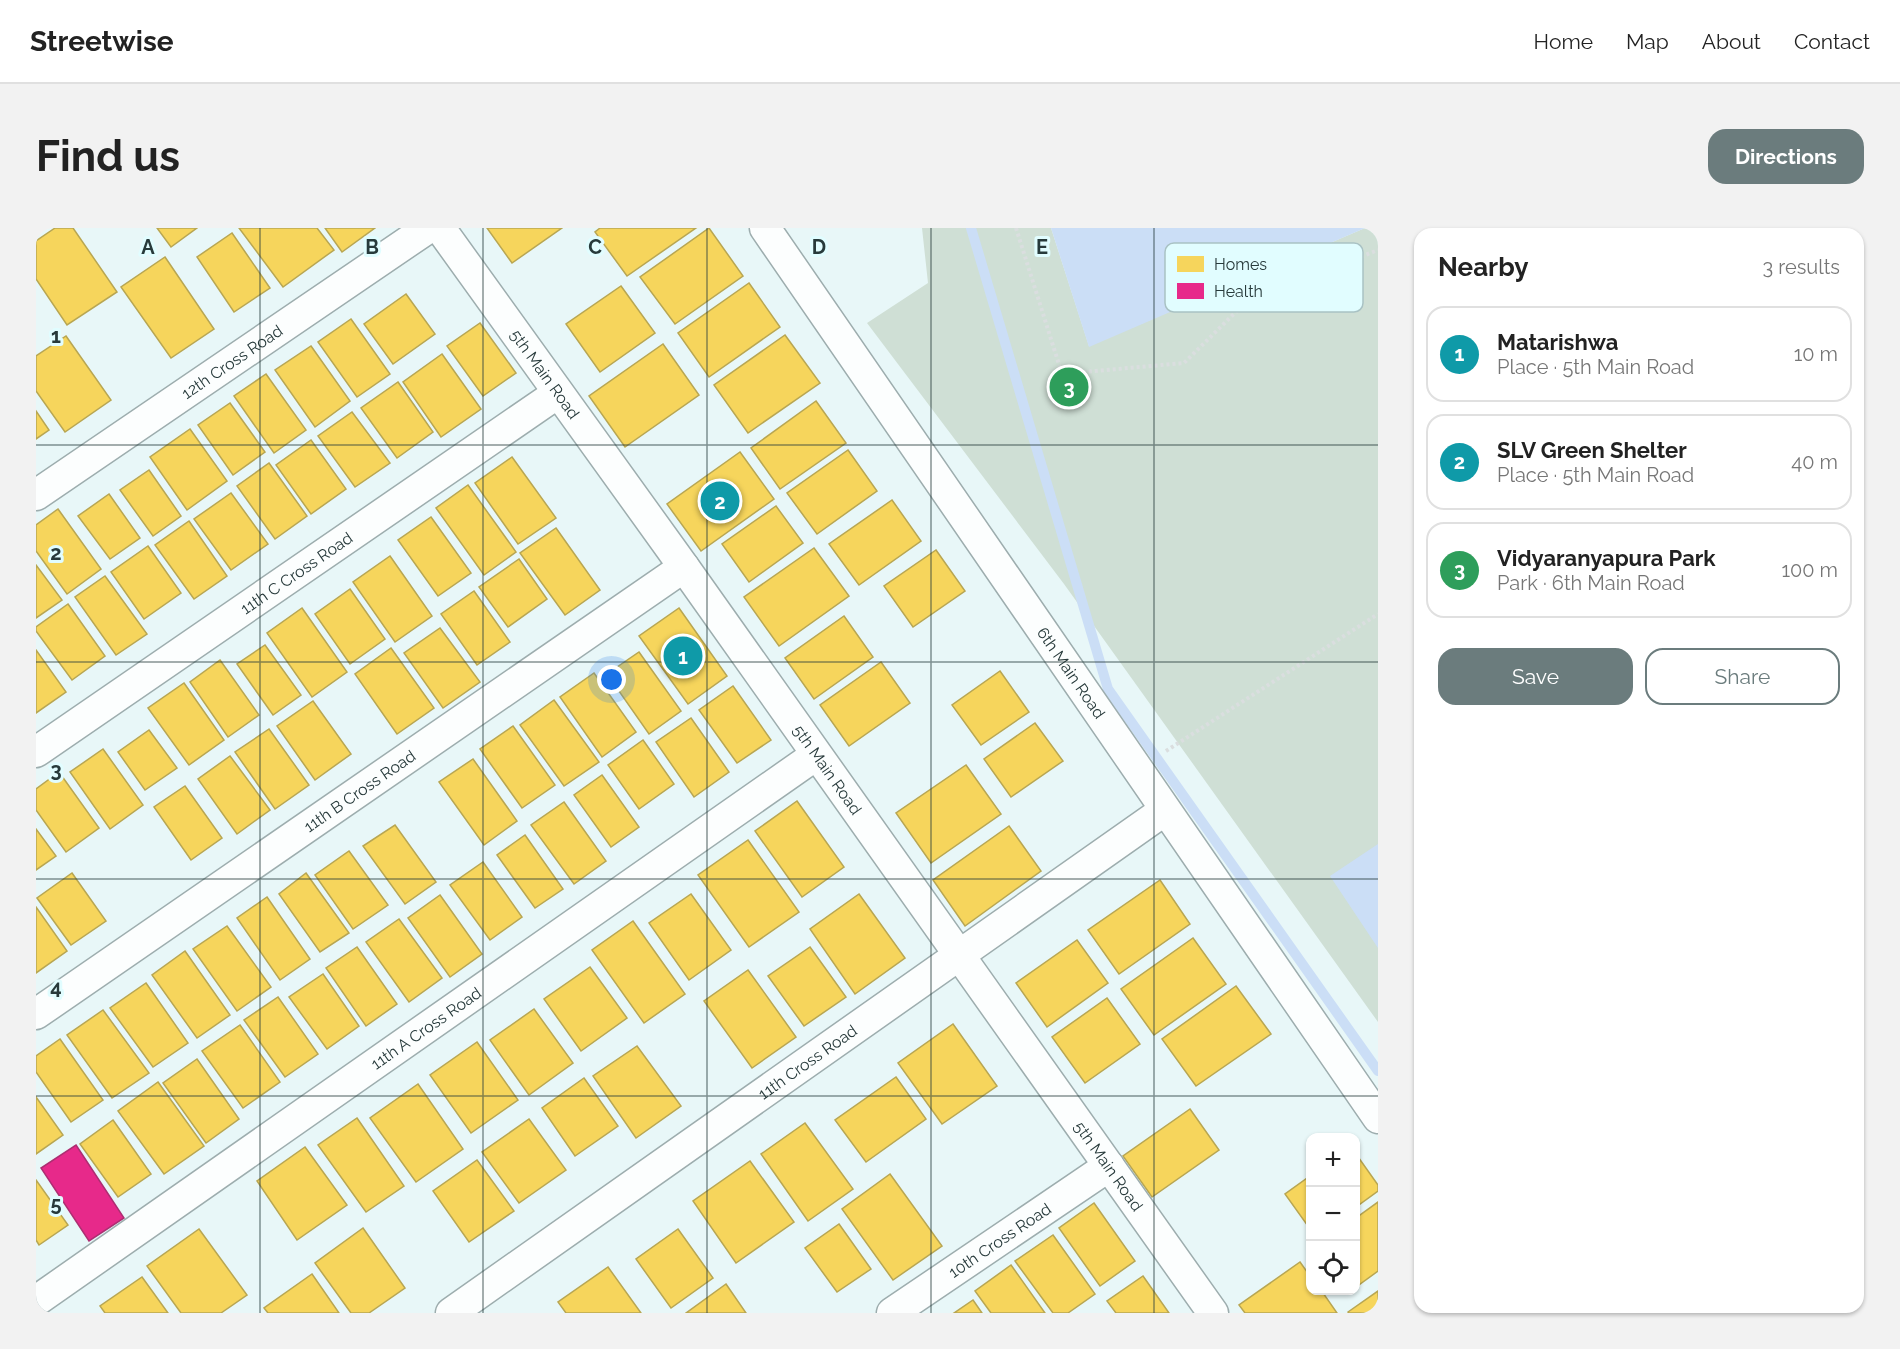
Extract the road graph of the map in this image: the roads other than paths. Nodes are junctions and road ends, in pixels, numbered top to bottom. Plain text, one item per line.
1 (428, 228) edge
2 (440, 228) edge
3 (765, 228) edge
4 (558, 393) junction
5 (36, 495) edge
6 (684, 567) junction
7 (36, 752) edge
8 (816, 755) junction
9 (1165, 810) junction
10 (959, 955) junction
11 (36, 1014) edge
12 (1378, 1118) edge
13 (1109, 1166) junction
14 (36, 1301) edge
15 (451, 1313) edge
16 (892, 1313) edge
17 (1213, 1313) edge

1 - 5 street, 12th Cross Road
2 - 4 street, 5th Main Road
3 - 9 street, 6th Main Road
4 - 6 street, 5th Main Road
4 - 7 street, 11th C Cross Road
6 - 8 street, 5th Main Road
6 - 11 street, 11th B Cross Road
8 - 10 street, 5th Main Road
8 - 14 street, 11th A Cross Road
9 - 10 street, 11th Cross Road
9 - 12 street, 6th Main Road
10 - 13 street, 5th Main Road
10 - 15 street, 11th Cross Road
13 - 16 street, 10th Cross Road
13 - 17 street, 5th Main Road

